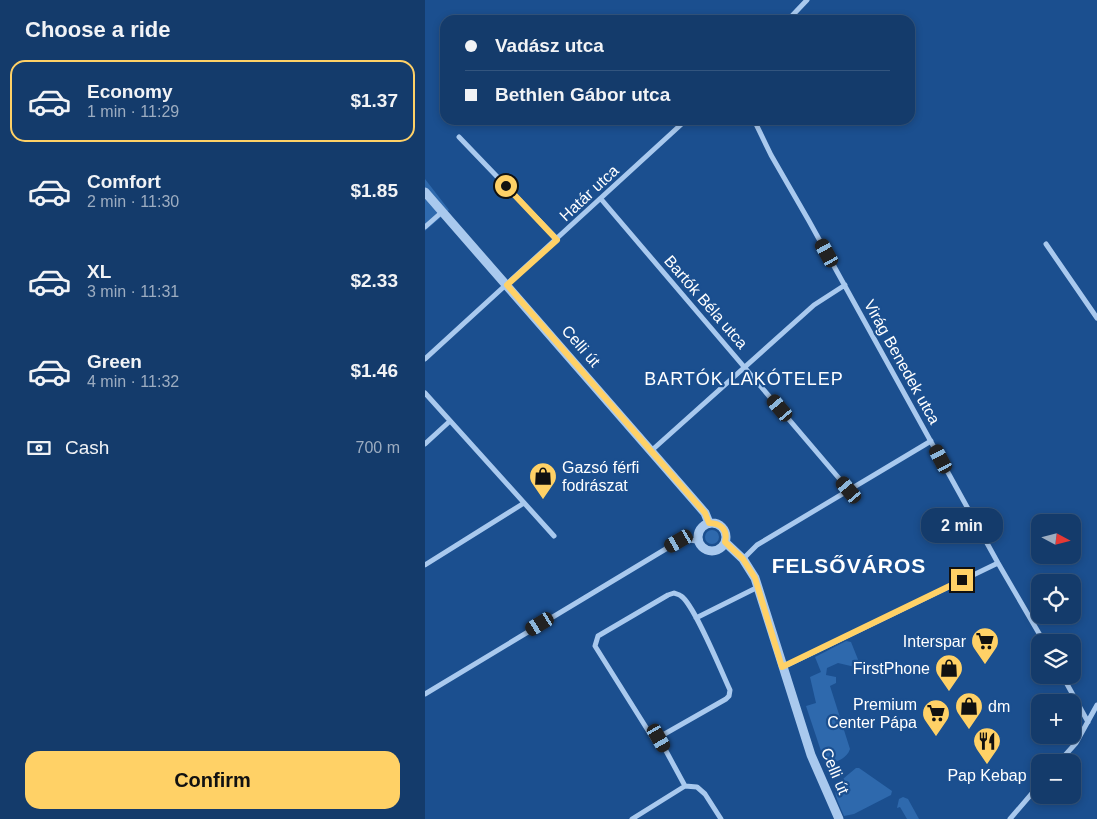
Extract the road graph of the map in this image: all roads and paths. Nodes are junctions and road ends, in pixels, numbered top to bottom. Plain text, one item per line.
1 (806, 1) edge
2 (793, 15) edge
3 (682, 125) edge
4 (756, 125) edge
5 (459, 137) dead end
6 (425, 192) edge
7 (601, 199) junction
8 (442, 212) junction
9 (425, 227) edge
10 (557, 240) junction
11 (1046, 244) dead end
12 (507, 285) junction
13 (845, 285) junction
14 (1097, 318) edge
15 (425, 360) edge
16 (745, 367) junction
17 (425, 393) edge
18 (450, 421) junction
19 (931, 441) junction
20 (425, 444) edge
21 (651, 451) junction
22 (849, 490) junction
23 (524, 503) junction
24 (709, 523) junction
25 (554, 536) dead end
26 (699, 541) junction
27 (725, 542) junction
28 (743, 559) junction
29 (997, 563) junction
30 (425, 565) edge
31 (758, 587) junction
32 (696, 618) junction
33 (1039, 634) edge
34 (782, 667) junction
35 (1067, 684) edge
36 (425, 694) edge
37 (1097, 705) edge
38 (1088, 722) junction
39 (659, 738) junction
40 (1066, 754) edge
41 (685, 786) junction
42 (1031, 794) edge
43 (632, 819) edge
44 (721, 819) edge
45 (839, 819) edge
46 (1010, 819) edge

1 - 2 street
3 - 7 street, Határ utca
4 - 13 street, Virág Benedek utca
5 - 10 street
6 - 8 street, Celli út
7 - 10 street, Határ utca
7 - 16 street, Bartók Béla utca
8 - 9 street
8 - 12 street, Celli út
10 - 12 street, Határ utca
11 - 14 street
12 - 15 street, Határ utca
12 - 21 street, Celli út
13 - 16 street
13 - 19 street, Virág Benedek utca
16 - 21 street
16 - 22 street, Bartók Béla utca
17 - 18 street
18 - 20 street
18 - 23 street
19 - 22 street
19 - 29 street, Virág Benedek utca
21 - 24 street, Celli út
22 - 28 street
23 - 25 street
23 - 30 street
24 - 26 street
24 - 27 street, Celli út
26 - 27 street
26 - 36 street
27 - 28 street, Celli út
28 - 31 street, Celli út
29 - 33 street, Virág Benedek utca
29 - 34 street
31 - 32 street
31 - 34 street, Celli út
32 - 39 street
32 - 39 street
34 - 45 street, Celli út
35 - 38 street
37 - 38 street
38 - 40 street
39 - 41 street
41 - 43 street
41 - 44 street
42 - 46 street

